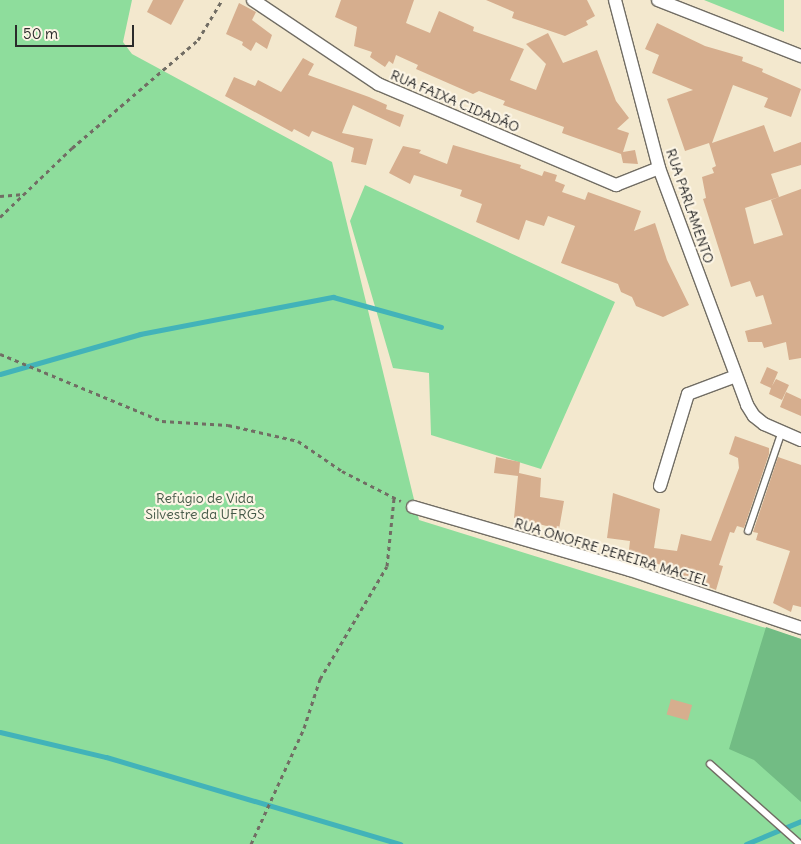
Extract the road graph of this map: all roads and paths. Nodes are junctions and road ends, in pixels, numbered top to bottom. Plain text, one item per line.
1 (222, 0) edge
2 (253, 0) edge
3 (615, 0) edge
4 (658, 0) edge
5 (801, 56) edge
6 (659, 168) junction
7 (24, 194) junction
8 (0, 196) edge
9 (0, 217) edge
10 (0, 354) edge
11 (736, 376) junction
12 (782, 431) junction
13 (801, 440) edge
14 (660, 486) dead end
15 (394, 498) junction
16 (413, 507) joint
17 (748, 532) dead end
18 (801, 628) edge
19 (710, 764) dead end
20 (250, 844) edge
21 (800, 844) edge

1 - 7 path
2 - 6 street, RUA FAIXA CIDADÃO
3 - 6 street, RUA PARLAMENTO
4 - 5 street
6 - 11 street, RUA PARLAMENTO
7 - 8 path
7 - 9 path
10 - 15 path
11 - 12 street, RUA PARLAMENTO
11 - 14 street
12 - 13 street
12 - 17 lane
15 - 16 path
15 - 20 path
16 - 18 street, RUA ONOFRE PEREIRA MACIEL
19 - 21 lane

